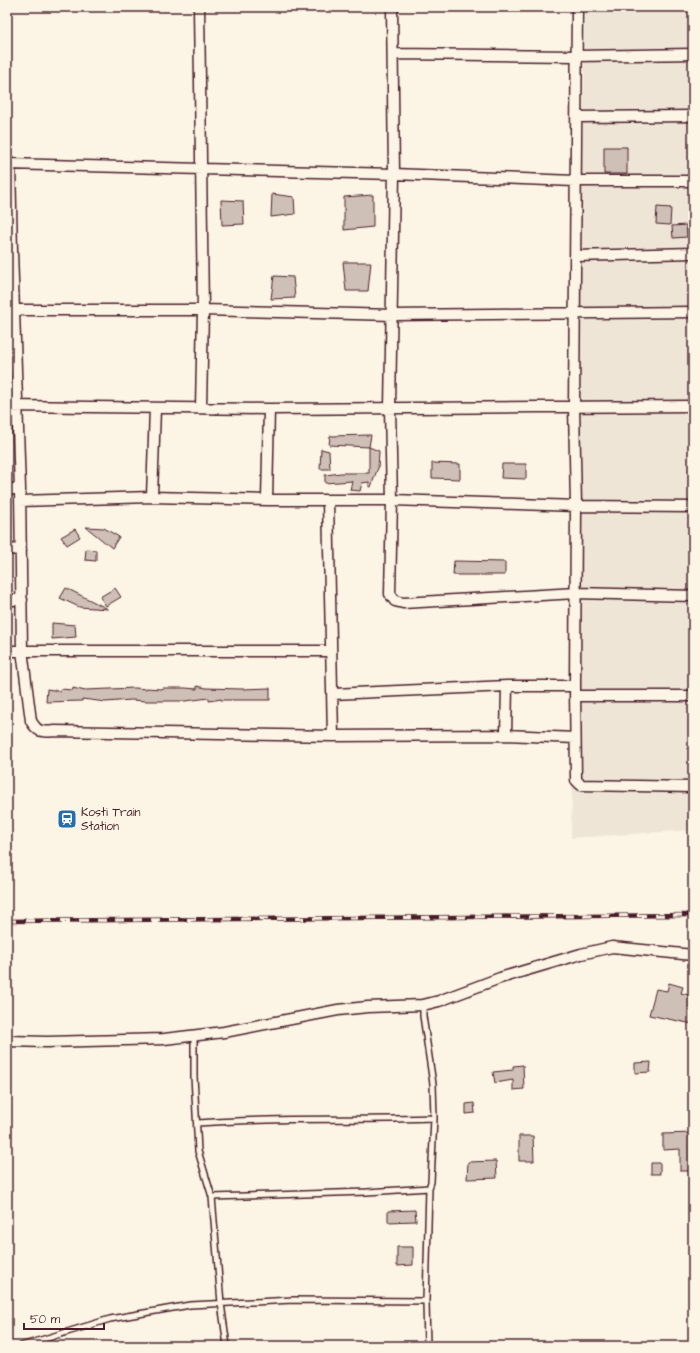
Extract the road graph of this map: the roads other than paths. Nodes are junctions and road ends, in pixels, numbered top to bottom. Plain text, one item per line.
1 (199, 7) edge
2 (392, 7) edge
3 (577, 7) edge
4 (393, 54) junction
5 (693, 54) edge
6 (577, 56) junction
7 (693, 116) edge
8 (576, 117) junction
9 (9, 164) edge
10 (201, 169) junction
11 (394, 174) junction
12 (575, 181) junction
13 (693, 181) edge
14 (9, 207) edge
15 (9, 251) edge
16 (693, 253) edge
17 (575, 256) junction
18 (10, 310) edge
19 (203, 310) junction
20 (576, 312) junction
21 (693, 312) edge
22 (392, 314) junction
23 (12, 406) edge
24 (693, 406) edge
25 (574, 407) junction
26 (155, 408) junction
27 (201, 408) junction
28 (390, 408) junction
29 (269, 409) junction
30 (20, 489) junction
31 (7, 490) edge
32 (152, 497) junction
33 (267, 500) junction
34 (328, 500) junction
35 (392, 500) junction
36 (20, 501) junction
37 (576, 506) junction
38 (693, 507) edge
39 (7, 549) edge
40 (21, 550) junction
41 (576, 593) junction
42 (693, 596) edge
43 (7, 600) edge
44 (22, 600) junction
45 (22, 650) junction
46 (7, 651) edge
47 (331, 651) junction
48 (507, 686) junction
49 (575, 691) junction
50 (333, 694) junction
51 (693, 696) edge
52 (506, 735) junction
53 (333, 736) junction
54 (575, 738) junction
55 (693, 787) edge
56 (693, 955) edge
57 (423, 1005) junction
58 (194, 1035) junction
59 (7, 1041) edge
60 (434, 1118) junction
61 (197, 1123) junction
62 (429, 1188) junction
63 (212, 1197) junction
64 (426, 1301) junction
65 (221, 1303) junction
66 (21, 1346) edge
67 (227, 1346) edge
68 (427, 1346) edge

1 - 10 street
2 - 4 street
3 - 6 street
4 - 6 street
4 - 11 street
5 - 6 street
6 - 8 street
7 - 8 street
8 - 12 street
9 - 10 street
9 - 14 street
10 - 11 street
10 - 19 street
11 - 12 street
11 - 22 street
12 - 13 street
12 - 17 street
14 - 15 street
15 - 18 street
16 - 17 street
17 - 20 street
18 - 19 street
18 - 23 street
19 - 22 street
19 - 27 street
20 - 21 street
20 - 22 street
20 - 25 street
22 - 28 street
23 - 26 street
23 - 30 street
24 - 25 street
25 - 28 street
25 - 37 street
26 - 27 street
26 - 32 street
27 - 29 street
28 - 29 street
28 - 35 street
29 - 33 street
30 - 31 street
30 - 36 street
32 - 33 street
32 - 36 street
33 - 34 street
34 - 35 street
34 - 47 street
35 - 37 street
35 - 41 street
36 - 40 street
37 - 38 street
37 - 41 street
39 - 40 street
40 - 44 street
41 - 42 street
41 - 49 street
43 - 44 street
44 - 45 street
45 - 46 street
45 - 47 street
45 - 53 street
47 - 50 street
48 - 49 street
48 - 50 street
48 - 52 street
49 - 51 street
49 - 54 street
50 - 53 street
52 - 53 street
52 - 54 street
54 - 55 street
56 - 57 street
57 - 58 street
57 - 60 lane
58 - 59 street
58 - 61 lane
60 - 61 lane
60 - 62 lane
61 - 63 lane
62 - 63 lane
62 - 64 lane
63 - 65 lane
64 - 65 lane
64 - 68 lane
65 - 66 lane
65 - 67 lane

